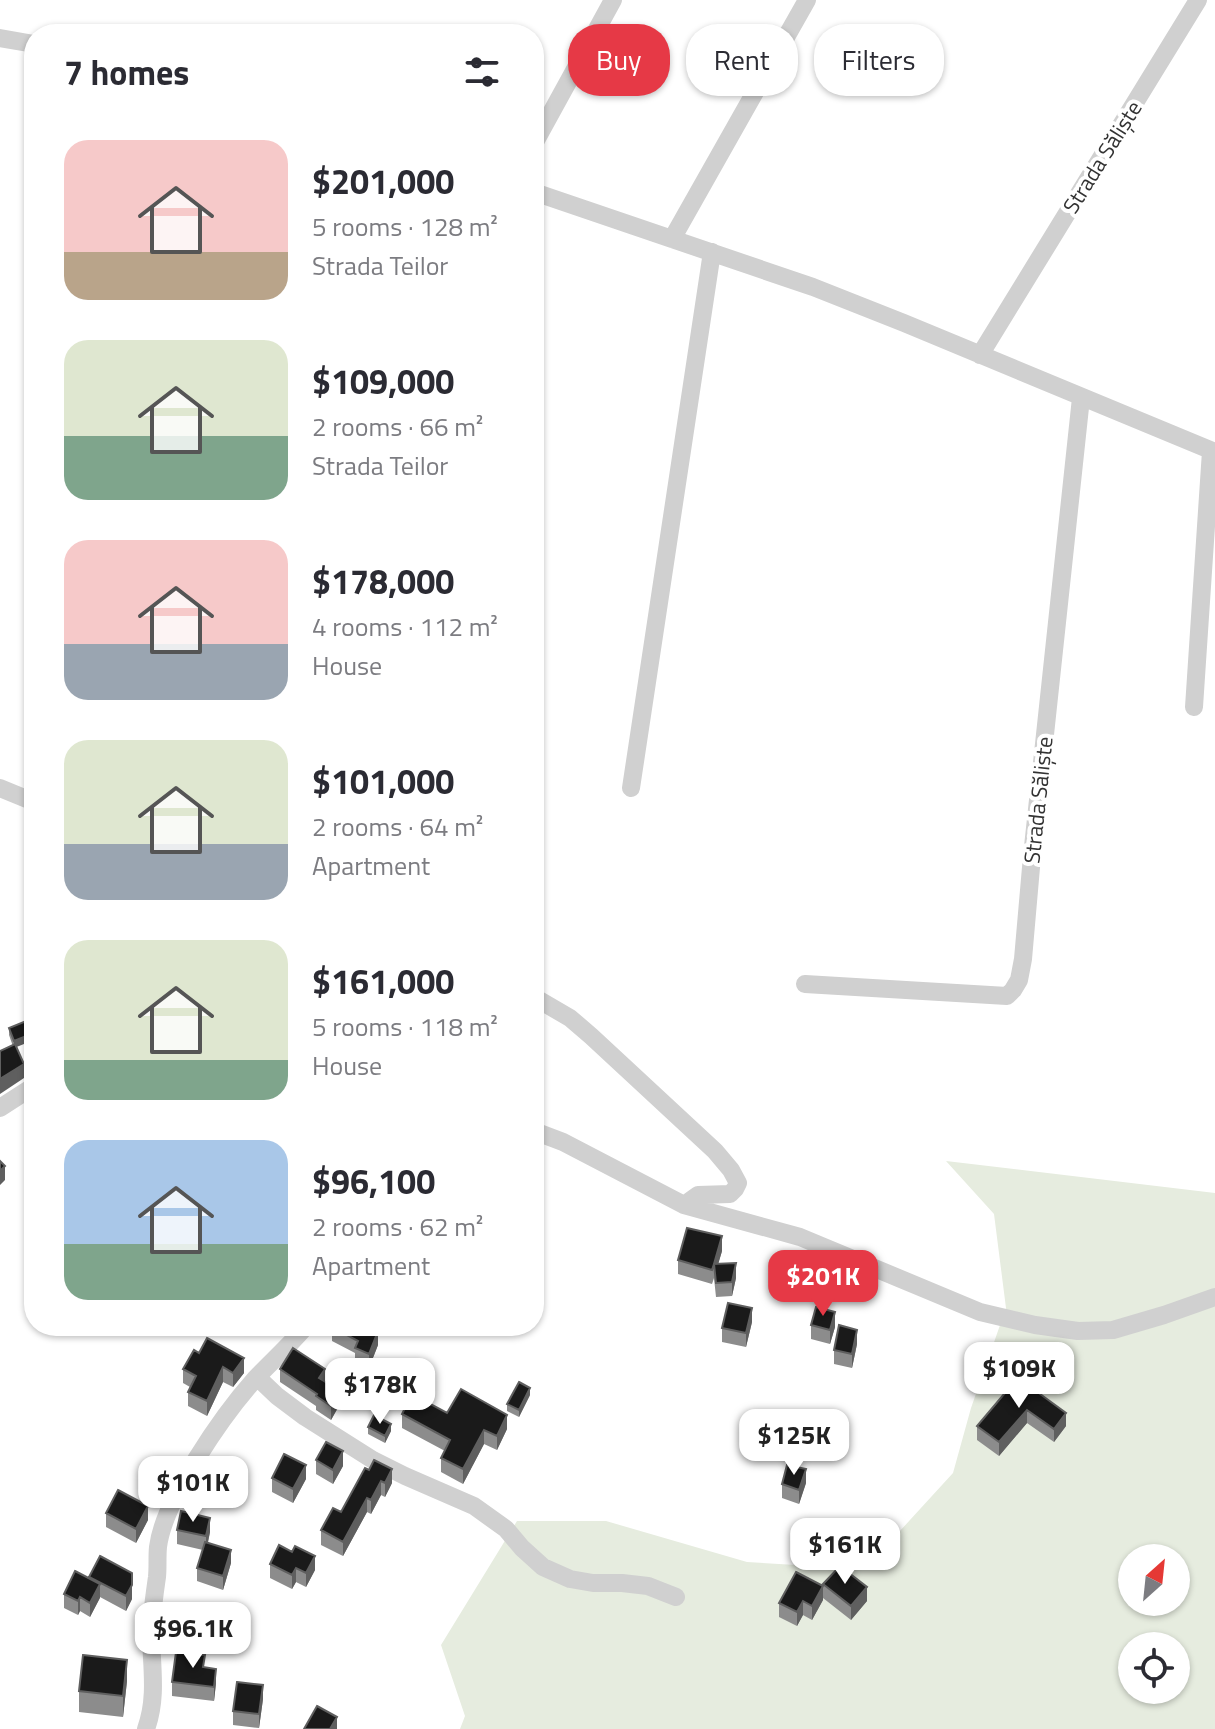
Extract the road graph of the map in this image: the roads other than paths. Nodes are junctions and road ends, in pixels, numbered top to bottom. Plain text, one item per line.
1 (613, 0) edge
2 (807, 0) edge
3 (1198, 0) edge
4 (0, 38) edge
5 (24, 42) edge
6 (544, 126) edge
7 (544, 195) edge
8 (672, 239) junction
9 (712, 252) junction
10 (980, 355) junction
11 (1081, 398) junction
12 (1213, 452) edge
13 (1194, 707) dead end
14 (0, 788) edge
15 (631, 788) dead end
16 (24, 798) edge
17 (805, 984) dead end
18 (544, 1002) edge
19 (24, 1092) edge
20 (0, 1108) edge
21 (544, 1135) edge
22 (684, 1205) junction
23 (1215, 1297) edge
24 (296, 1336) edge
25 (257, 1377) junction
26 (676, 1597) dead end
27 (146, 1729) edge

1 - 6 street
2 - 8 street
3 - 10 street, Strada Săliște
4 - 5 street
7 - 8 street
8 - 9 street
9 - 10 street
9 - 15 street
10 - 11 street
11 - 12 street
11 - 17 street, Strada Săliște
12 - 13 street
14 - 16 street
18 - 22 street
19 - 20 street
21 - 22 street
22 - 23 street
24 - 25 street
25 - 26 street
25 - 27 street

